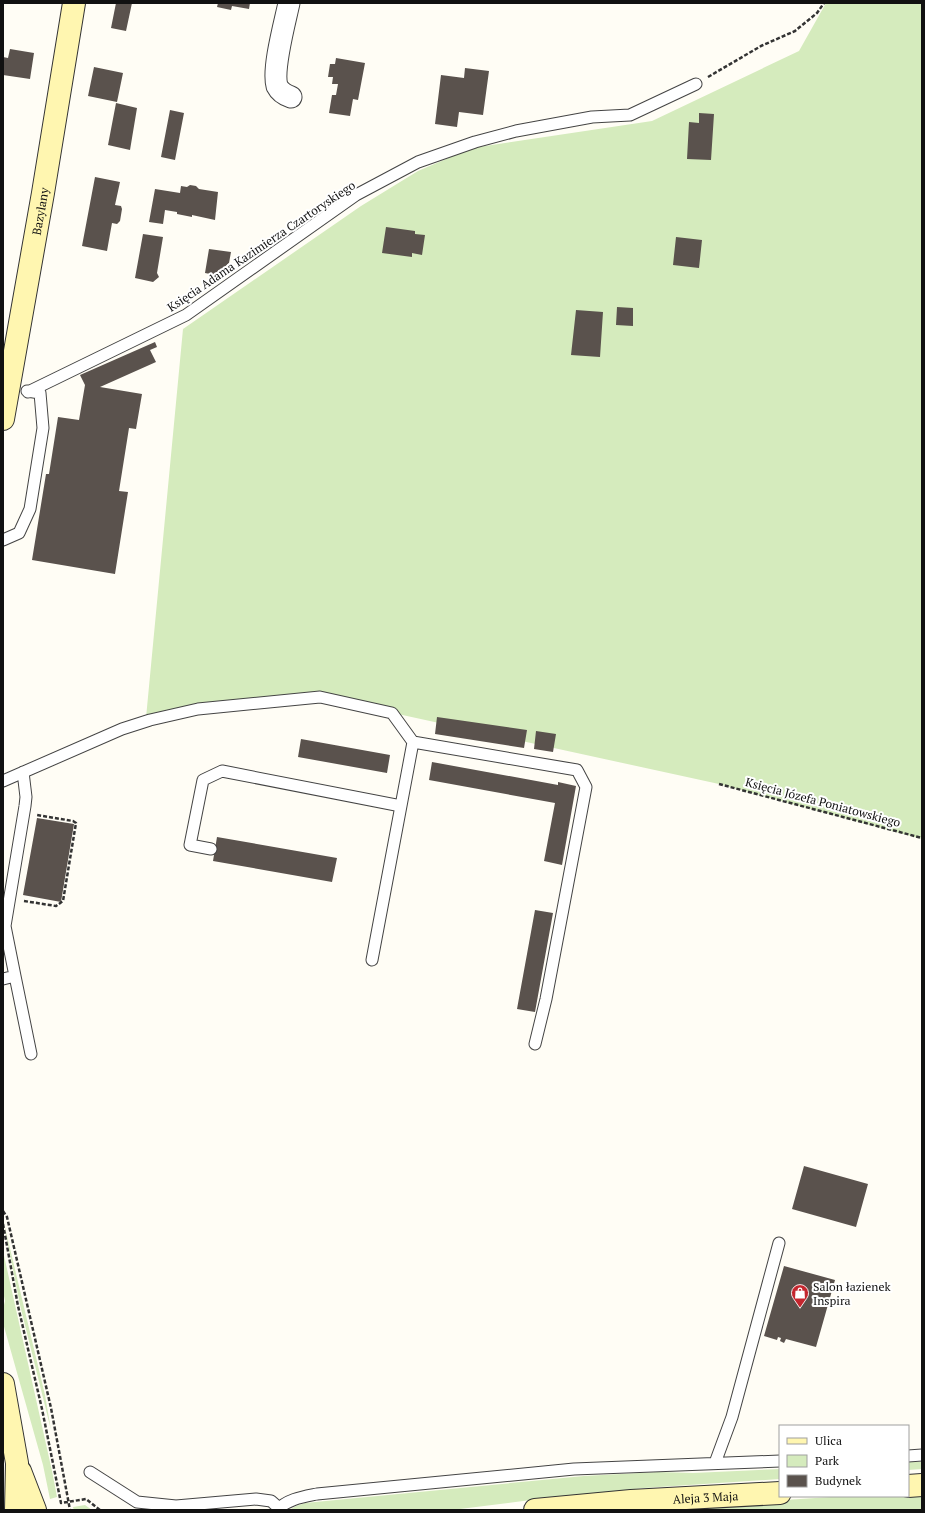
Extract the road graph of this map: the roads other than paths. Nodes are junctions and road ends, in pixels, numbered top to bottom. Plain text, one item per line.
1 (74, 3) edge
2 (289, 3) edge
3 (696, 84) road end
4 (291, 97) dead end
5 (18, 390) junction
6 (3, 418) edge
7 (3, 540) edge
8 (413, 742) junction
9 (23, 772) junction
10 (3, 781) edge
11 (401, 806) junction
12 (211, 849) dead end
13 (372, 960) dead end
14 (15, 976) junction
15 (3, 979) edge
16 (535, 1044) dead end
17 (31, 1054) dead end
18 (780, 1243) dead end
19 (3, 1384) edge
20 (922, 1455) edge
21 (909, 1456) edge
22 (779, 1461) edge
23 (16, 1463) junction
24 (715, 1463) junction
25 (90, 1472) dead end
26 (922, 1485) edge
27 (909, 1486) edge
28 (779, 1493) edge
29 (278, 1509) edge
30 (16, 1510) edge
31 (35, 1510) edge
32 (535, 1510) edge

1 - 5 street, Bazylany
2 - 4 street
3 - 5 lane, Księcia Adama Kazimierza Czartoryskiego
5 - 6 street, Bazylany
5 - 7 lane
8 - 9 lane
8 - 11 lane
8 - 16 lane
9 - 10 lane
9 - 14 lane
11 - 12 lane
11 - 13 lane
14 - 15 lane
14 - 17 lane
18 - 24 lane
19 - 23 street
20 - 21 lane
22 - 24 lane
23 - 30 street
23 - 31 street
24 - 29 lane
25 - 29 lane
26 - 27 street
28 - 32 street, Aleja 3 Maja

